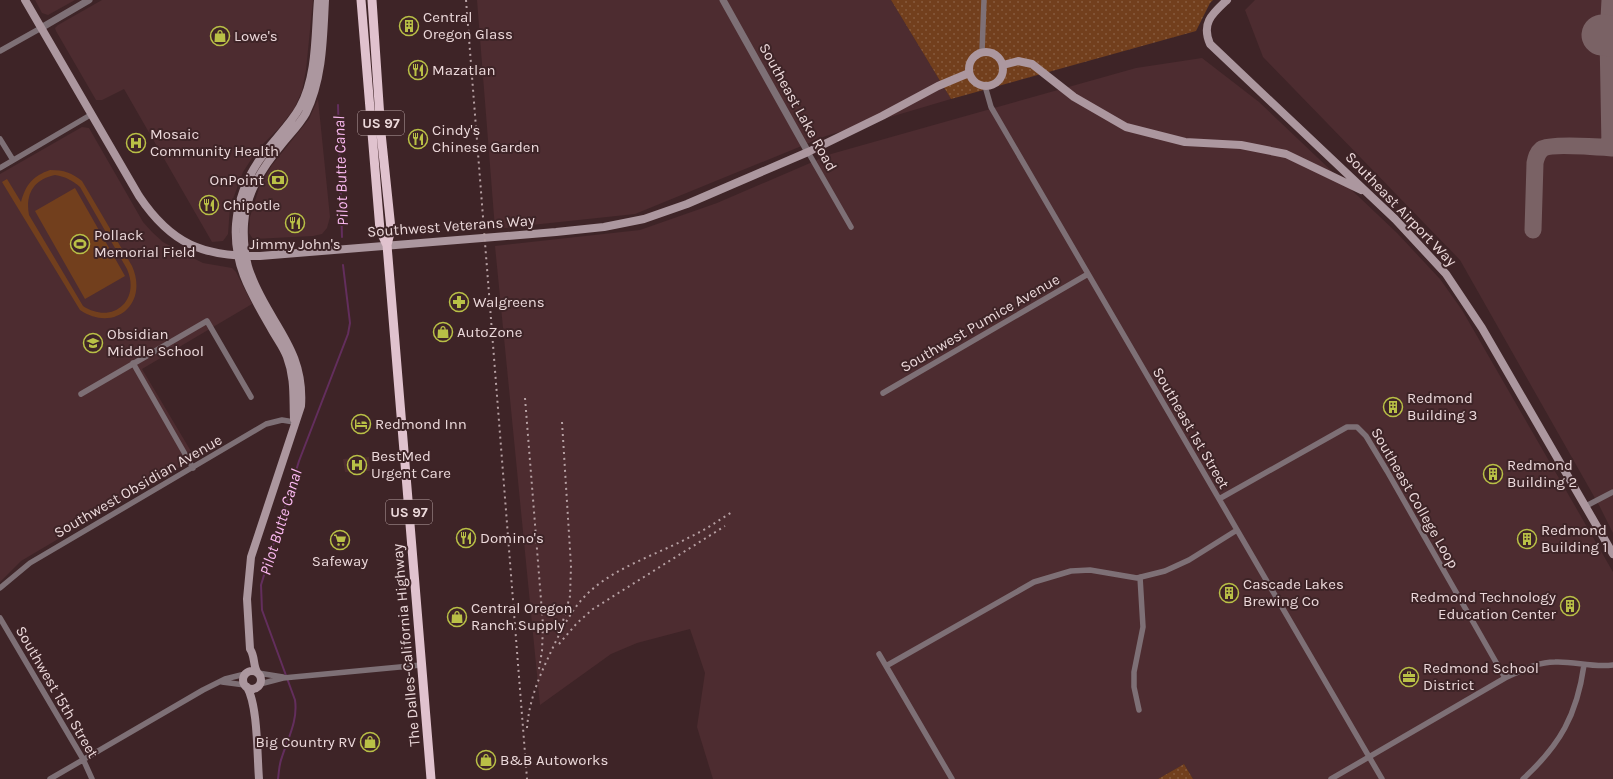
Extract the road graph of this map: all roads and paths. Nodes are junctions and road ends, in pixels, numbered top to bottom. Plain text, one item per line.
1 (25, 0) edge
2 (89, 0) edge
3 (318, 0) edge
4 (325, 0) edge
5 (361, 0) edge
6 (372, 0) edge
7 (723, 0) edge
8 (984, 0) edge
9 (1227, 0) edge
10 (41, 28) junction
11 (0, 51) edge
12 (982, 52) junction
13 (1003, 65) junction
14 (969, 73) junction
15 (985, 86) junction
16 (92, 114) junction
17 (0, 138) edge
18 (808, 152) junction
19 (13, 160) junction
20 (0, 168) edge
21 (1366, 192) junction
22 (851, 227) dead end
23 (387, 245) junction
24 (242, 256) junction
25 (1088, 274) junction
26 (133, 364) junction
27 (883, 393) dead end
28 (81, 394) dead end
29 (251, 397) dead end
30 (294, 422) junction
31 (193, 468) junction
32 (1613, 492) edge
33 (1219, 499) junction
34 (1586, 506) junction
35 (1237, 530) junction
36 (1613, 554) edge
37 (1140, 577) junction
38 (0, 588) edge
39 (0, 618) edge
40 (250, 649) junction
41 (879, 654) dead end
42 (421, 665) junction
43 (1584, 665) junction
44 (1613, 665) edge
45 (886, 666) junction
46 (258, 672) junction
47 (246, 673) junction
48 (283, 678) junction
49 (1505, 678) junction
50 (222, 682) junction
51 (259, 685) junction
52 (246, 686) junction
53 (1139, 710) dead end
54 (254, 712) junction
55 (1370, 757) junction
56 (83, 760) junction
57 (50, 779) edge
58 (92, 779) edge
59 (259, 779) edge
60 (430, 779) edge
61 (952, 779) edge
62 (1332, 779) edge
63 (1382, 779) edge
64 (1523, 779) edge

1 - 10 main road, Southwest Veterans Way
2 - 10 street
3 - 24 main road
4 - 24 main road
5 - 23 highway, The Dalles-California Highway / US 97
6 - 23 highway, The Dalles-California Highway / US 97
7 - 18 street, Southeast Lake Road
8 - 12 street
9 - 21 main road, Southeast Airport Way
10 - 11 street
10 - 16 main road, Southwest Veterans Way
12 - 13 main road
12 - 14 main road
13 - 15 main road
13 - 21 main road
14 - 15 main road
14 - 18 main road, Southwest Veterans Way
15 - 25 street, Southeast 1st Street
16 - 19 street
16 - 24 main road, Southwest Veterans Way
17 - 19 street
18 - 22 street, Southeast Lake Road
18 - 23 main road, Southwest Veterans Way
19 - 20 street
21 - 34 main road, Southeast Airport Way
23 - 24 main road, Southwest Veterans Way
23 - 42 highway, The Dalles-California Highway / US 97
24 - 30 main road
25 - 27 street, Southwest Pumice Avenue
25 - 33 street, Southeast 1st Street
26 - 28 street
26 - 29 street
26 - 31 street
30 - 31 street, Southwest Obsidian Avenue
30 - 40 main road
31 - 38 street, Southwest Obsidian Avenue
32 - 34 street
33 - 35 street, Southeast 1st Street
33 - 49 street, Southeast College Loop
34 - 36 main road, Southeast Airport Way
35 - 37 street
35 - 55 street, Southeast 1st Street
37 - 45 street
37 - 53 street
39 - 56 street, Southwest 15th Street
40 - 46 main road
40 - 47 main road
41 - 45 street
42 - 48 street
42 - 60 highway, The Dalles-California Highway / US 97
43 - 44 street
43 - 49 street
43 - 64 street
45 - 61 street
46 - 47 main road
46 - 48 street
46 - 51 main road
47 - 50 street
47 - 52 main road
48 - 51 street
49 - 55 street
50 - 52 street
50 - 56 street
51 - 52 main road
51 - 54 main road
52 - 54 main road
54 - 59 main road
55 - 62 street
55 - 63 street, Southeast 1st Street
56 - 57 street
56 - 58 street, Southwest 15th Street

